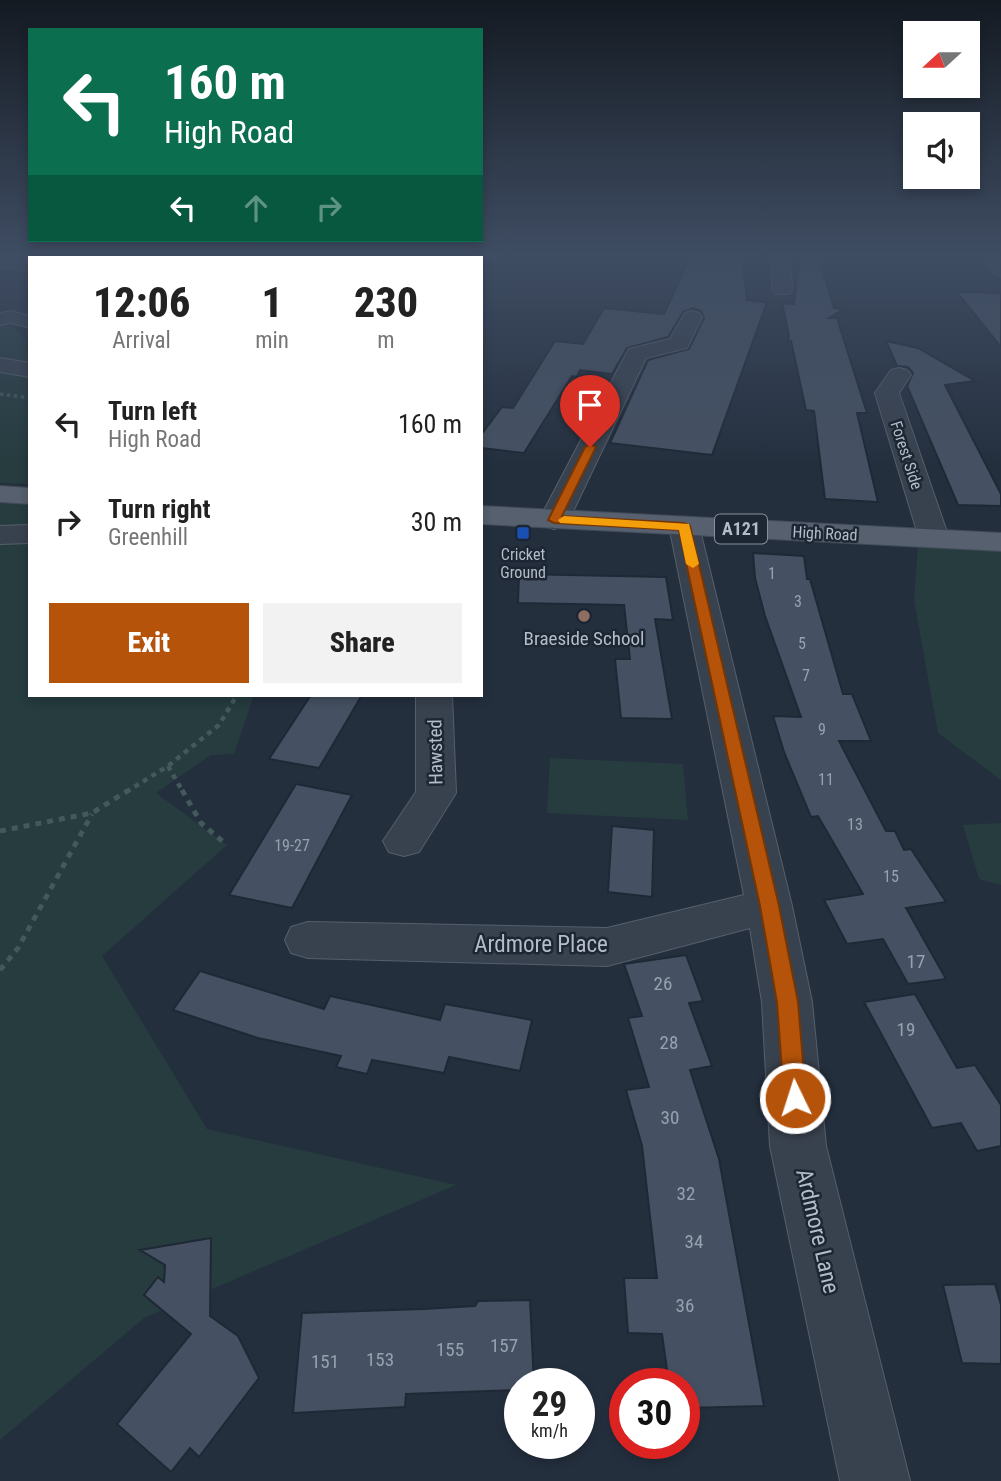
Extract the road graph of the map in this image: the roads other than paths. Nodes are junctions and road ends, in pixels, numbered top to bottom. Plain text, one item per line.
1 (688, 325) edge
2 (0, 365) edge
3 (28, 370) edge
4 (900, 374) dead end
5 (0, 494) edge
6 (28, 496) edge
7 (483, 514) edge
8 (554, 520) junction
9 (684, 526) junction
10 (28, 534) edge
11 (0, 535) edge
12 (934, 538) junction
13 (1001, 542) edge
14 (434, 697) edge
15 (404, 841) dead end
16 (769, 906) junction
17 (309, 940) dead end
18 (875, 1481) edge

1 - 8 street
2 - 3 street
4 - 12 street, Forest Side
5 - 6 main road
7 - 8 main road, High Road / A121
8 - 9 main road, High Road / A121
9 - 12 main road, High Road / A121
9 - 16 street, Ardmore Lane
10 - 11 street
12 - 13 main road, High Road / A121
14 - 15 street, Hawsted
16 - 17 street, Ardmore Place
16 - 18 street, Ardmore Lane

